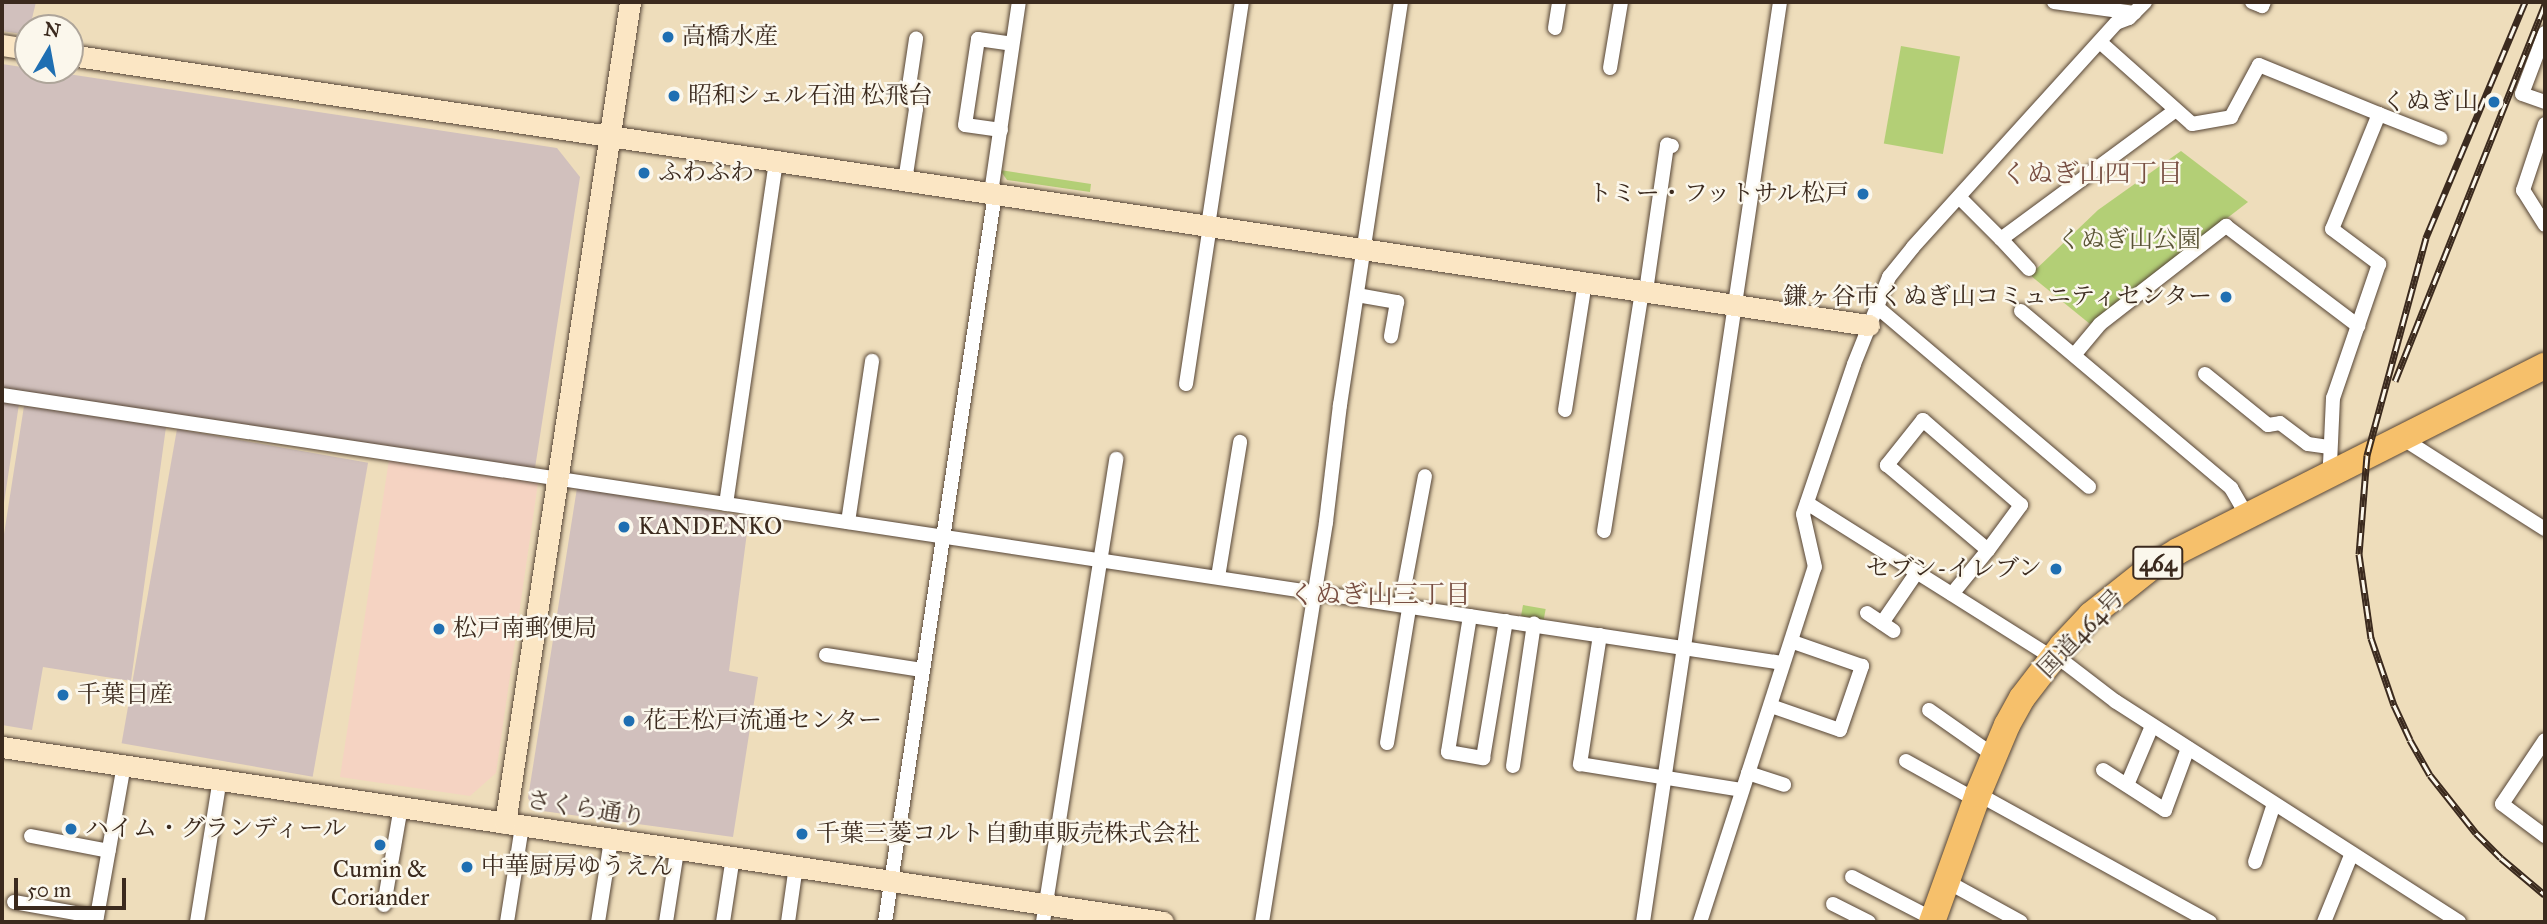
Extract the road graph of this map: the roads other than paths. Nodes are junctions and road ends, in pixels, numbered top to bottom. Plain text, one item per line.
1 (630, 2) edge
2 (1019, 2) edge
3 (1242, 2) edge
4 (1401, 2) edge
5 (1559, 2) edge
6 (1621, 2) edge
7 (1780, 2) edge
8 (2054, 2) edge
9 (2145, 2) edge
10 (2252, 2) edge
11 (2264, 2) edge
12 (2075, 3) edge
13 (2134, 13) junction
14 (1555, 28) dead end
15 (2545, 33) edge
16 (916, 39) dead end
17 (2100, 42) junction
18 (1012, 44) junction
19 (84, 57) edge
20 (1610, 68) dead end
21 (2545, 102) edge
22 (2176, 110) junction
23 (2379, 114) junction
24 (2545, 124) edge
25 (1001, 130) junction
26 (609, 137) junction
27 (2440, 138) dead end
28 (1672, 146) dead end
29 (776, 162) junction
30 (905, 181) junction
31 (993, 193) junction
32 (1959, 197) junction
33 (2545, 225) edge
34 (1209, 226) junction
35 (2001, 239) junction
36 (1364, 249) junction
37 (2029, 269) dead end
38 (1585, 282) junction
39 (1644, 291) junction
40 (1357, 295) junction
41 (1735, 303) junction
42 (2021, 310) dead end
43 (1873, 316) junction
44 (2358, 326) junction
45 (1391, 336) dead end
46 (2075, 354) junction
47 (872, 361) dead end
48 (2545, 366) edge
49 (2205, 374) dead end
50 (1186, 384) dead end
51 (2, 395) edge
52 (1565, 410) dead end
53 (2402, 438) junction
54 (1240, 442) dead end
55 (1116, 459) dead end
56 (2332, 459) junction
57 (1424, 476) dead end
58 (558, 479) junction
59 (2088, 487) dead end
60 (1807, 503) junction
61 (726, 504) junction
62 (2248, 516) junction
63 (848, 522) junction
64 (2545, 529) edge
65 (1604, 531) dead end
66 (942, 536) junction
67 (1988, 550) junction
68 (1100, 561) junction
69 (1917, 572) junction
70 (1218, 577) junction
71 (1314, 591) junction
72 (1952, 594) junction
73 (1405, 606) junction
74 (1867, 613) dead end
75 (1470, 617) junction
76 (1506, 621) junction
77 (1534, 624) junction
78 (1600, 635) junction
79 (1793, 642) junction
80 (1684, 648) junction
81 (826, 655) dead end
82 (2054, 656) junction
83 (1783, 663) junction
84 (922, 670) junction
85 (1771, 706) junction
86 (1929, 710) dead end
87 (2152, 726) junction
88 (2545, 740) edge
89 (1387, 743) dead end
90 (2, 747) edge
91 (2188, 748) junction
92 (1993, 755) junction
93 (1906, 761) dead end
94 (124, 765) junction
95 (1513, 766) dead end
96 (2103, 771) dead end
97 (1748, 773) junction
98 (1665, 776) junction
99 (220, 779) junction
100 (1784, 785) dead end
101 (2127, 785) junction
102 (1742, 790) junction
103 (1977, 797) junction
104 (2273, 804) junction
105 (401, 807) junction
106 (514, 824) junction
107 (31, 836) dead end
108 (2545, 836) edge
109 (611, 839) junction
110 (109, 850) junction
111 (677, 851) junction
112 (2352, 853) junction
113 (733, 856) junction
114 (2255, 862) dead end
115 (796, 866) junction
116 (1852, 877) dead end
117 (891, 880) junction
118 (1946, 881) junction
119 (14, 902) dead end
120 (1833, 904) dead end
121 (384, 905) dead end
122 (1044, 913) edge
123 (1107, 918) edge
124 (97, 920) edge
125 (1933, 920) edge
126 (197, 922) edge
127 (507, 922) edge
128 (598, 922) edge
129 (666, 922) edge
130 (723, 922) edge
131 (788, 922) edge
132 (885, 922) edge
133 (1163, 922) edge
134 (1262, 922) edge
135 (1643, 922) edge
136 (1700, 922) edge
137 (1869, 922) edge
138 (2021, 922) edge
139 (2210, 922) edge
140 (2325, 922) edge
141 (2459, 922) edge

1 - 26 street
2 - 18 street
3 - 34 street
4 - 36 street
5 - 14 street
6 - 20 street
7 - 41 street
8 - 12 street
9 - 13 street
10 - 11 street
12 - 13 street
13 - 17 street
15 - 21 street
16 - 30 street
17 - 22 street
17 - 32 street
18 - 25 street
18 - 25 street
19 - 26 street
22 - 23 street
22 - 35 street
23 - 27 street
23 - 44 street
24 - 33 street
25 - 31 street
26 - 29 street
26 - 58 street
28 - 39 street
29 - 30 street
29 - 61 street
30 - 31 street
31 - 34 street
31 - 66 street
32 - 35 street
32 - 43 street
34 - 36 street
34 - 50 street
35 - 37 street
36 - 38 street
36 - 40 street
38 - 39 street
38 - 52 street
39 - 41 street
39 - 65 street
40 - 45 street
40 - 71 street
41 - 43 street
41 - 80 street
42 - 46 street
43 - 59 street
43 - 60 street
44 - 46 street
44 - 56 street
46 - 62 street
47 - 63 street
48 - 53 highway, 国道464号 / 464
49 - 56 street
51 - 58 street
53 - 56 highway, 国道464号 / 464
53 - 64 street
54 - 70 street
55 - 68 street
56 - 62 highway, 国道464号 / 464
57 - 73 street
58 - 61 street
58 - 106 street
60 - 69 street
60 - 79 street
61 - 63 street
62 - 82 highway, 国道464号 / 464
63 - 66 street
66 - 68 street
66 - 84 street
67 - 67 street
67 - 72 street
68 - 70 street
68 - 122 street
69 - 72 street
69 - 74 street
70 - 71 street
71 - 73 street
71 - 134 street
72 - 82 street
73 - 75 street
73 - 89 street
75 - 76 street
75 - 76 street
76 - 77 street
77 - 78 street
77 - 95 street
78 - 80 street
78 - 98 street
79 - 83 street
79 - 85 street
80 - 83 street
80 - 98 street
81 - 84 street
82 - 87 street
82 - 92 highway, 国道464号 / 464
83 - 85 street
84 - 117 street
85 - 97 street
86 - 92 street
87 - 91 street
87 - 101 street
88 - 108 street
90 - 94 street, さくら通り
91 - 101 street
91 - 104 street
92 - 103 highway, 国道464号 / 464
93 - 103 street
94 - 99 street, さくら通り
94 - 110 street
96 - 101 street
97 - 100 street
97 - 102 street
98 - 102 street
98 - 135 street
99 - 105 street, さくら通り
99 - 126 street
102 - 136 street
103 - 118 highway, 国道464号 / 464
103 - 139 street
104 - 112 street
104 - 114 street
105 - 106 street, さくら通り
105 - 121 street
106 - 109 street, さくら通り
106 - 127 street
107 - 110 street
109 - 111 street, さくら通り
109 - 128 street
110 - 124 street
111 - 113 street, さくら通り
111 - 129 street
112 - 140 street
112 - 141 street
113 - 115 street, さくら通り
113 - 130 street
115 - 117 street, さくら通り
115 - 131 street
116 - 125 street
117 - 122 street, さくら通り
117 - 132 street
118 - 125 highway, 国道464号 / 464
118 - 138 street
119 - 124 street
120 - 137 street
122 - 123 street, さくら通り
123 - 133 street, さくら通り

